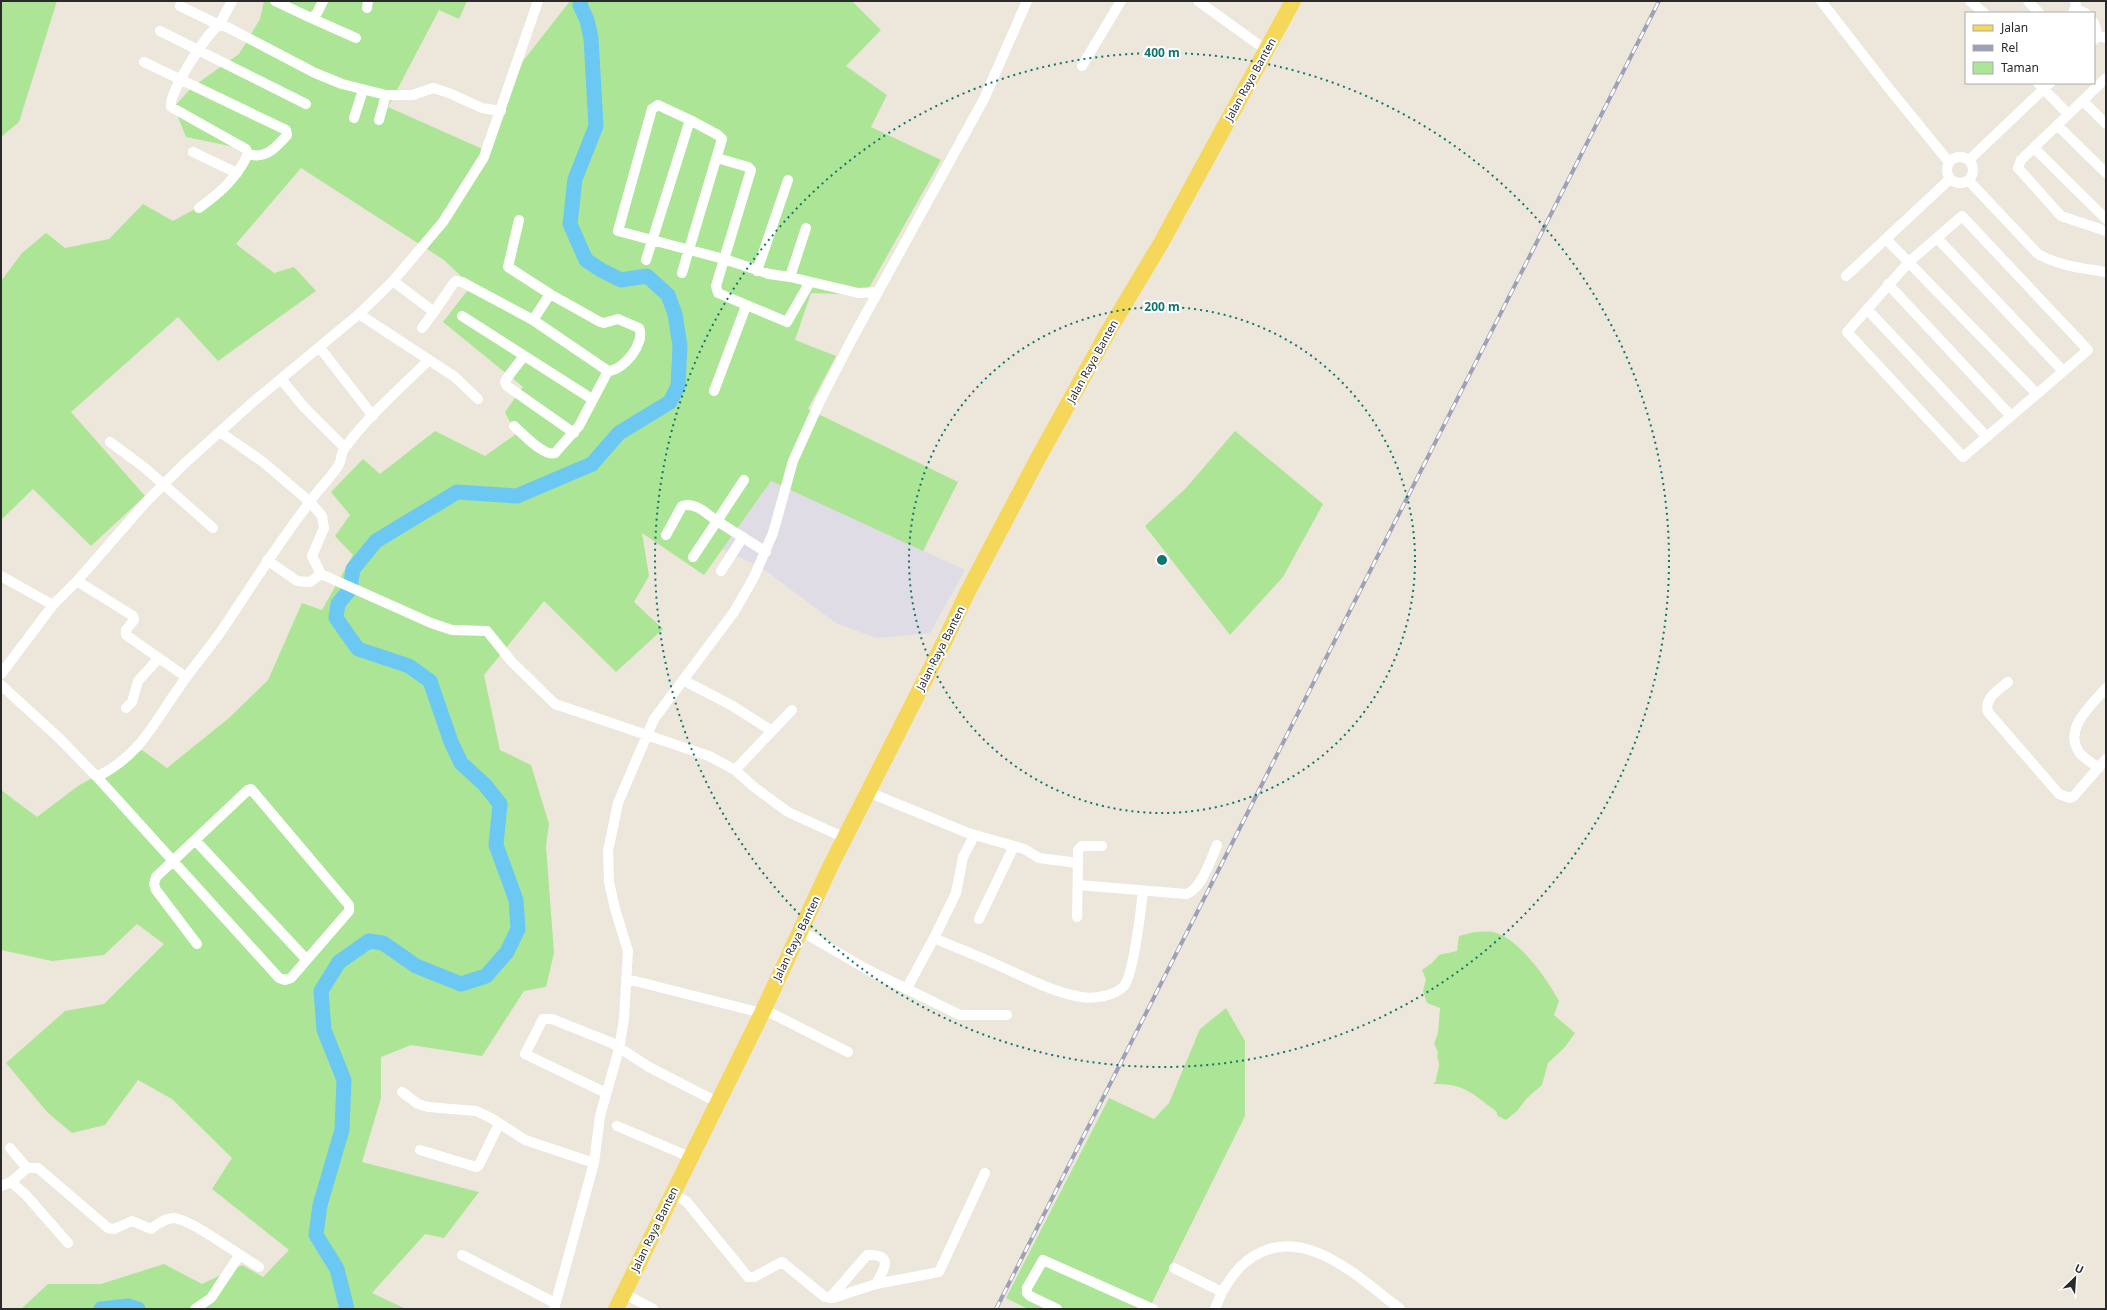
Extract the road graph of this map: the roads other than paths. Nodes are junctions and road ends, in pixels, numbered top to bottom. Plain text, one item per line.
1 (232, 1) edge
2 (275, 1) edge
3 (323, 1) edge
4 (538, 1) edge
5 (1027, 1) edge
6 (1121, 1) edge
7 (1198, 1) edge
8 (1293, 1) edge
9 (1821, 1) edge
10 (1970, 1) edge
11 (2028, 1) edge
12 (180, 6) dead end
13 (1983, 12) edge
14 (2038, 12) edge
15 (310, 18) junction
16 (219, 25) junction
17 (2095, 26) edge
18 (160, 31) dead end
19 (356, 38) dead end
20 (2099, 38) edge
21 (199, 50) junction
22 (1266, 50) junction
23 (144, 62) dead end
24 (1082, 66) dead end
25 (2106, 78) edge
26 (181, 79) junction
27 (2044, 85) edge
28 (363, 90) junction
29 (386, 95) junction
30 (2082, 101) junction
31 (306, 104) dead end
32 (502, 111) junction
33 (2068, 114) junction
34 (354, 118) dead end
35 (379, 120) dead end
36 (690, 120) junction
37 (2106, 124) edge
38 (2057, 125) junction
39 (2034, 148) junction
40 (193, 152) dead end
41 (248, 154) junction
42 (717, 158) junction
43 (1969, 160) junction
44 (1949, 162) junction
45 (238, 173) junction
46 (2106, 173) edge
47 (1950, 179) junction
48 (788, 180) dead end
49 (1969, 181) junction
50 (199, 208) dead end
51 (519, 220) dead end
52 (2106, 221) edge
53 (806, 228) dead end
54 (2102, 231) edge
55 (1886, 238) junction
56 (1937, 238) junction
57 (653, 240) junction
58 (689, 250) junction
59 (646, 260) dead end
60 (724, 260) junction
61 (1909, 262) junction
62 (757, 271) junction
63 (2106, 272) edge
64 (682, 273) dead end
65 (1846, 276) dead end
66 (790, 277) junction
67 (393, 281) junction
68 (810, 282) junction
69 (1888, 284) junction
70 (878, 292) junction
71 (550, 294) junction
72 (746, 306) junction
73 (1867, 309) junction
74 (434, 312) junction
75 (359, 314) junction
76 (462, 316) dead end
77 (534, 320) junction
78 (422, 328) dead end
79 (320, 348) junction
80 (524, 356) junction
81 (429, 360) junction
82 (608, 371) junction
83 (2063, 371) junction
84 (281, 379) junction
85 (714, 391) dead end
86 (2037, 394) junction
87 (478, 399) dead end
88 (592, 399) junction
89 (373, 416) junction
90 (2011, 416) junction
91 (514, 426) dead end
92 (220, 432) junction
93 (574, 433) junction
94 (1987, 437) junction
95 (110, 442) dead end
96 (345, 448) junction
97 (744, 480) dead end
98 (164, 485) junction
99 (310, 502) junction
100 (717, 521) junction
101 (213, 528) dead end
102 (666, 535) dead end
103 (743, 537) junction
104 (766, 552) junction
105 (693, 557) dead end
106 (267, 560) junction
107 (721, 571) dead end
108 (323, 575) junction
109 (1, 576) edge
110 (77, 581) junction
111 (53, 606) junction
112 (158, 659) junction
113 (1, 674) edge
114 (186, 677) junction
115 (683, 680) junction
116 (2008, 682) dead end
117 (1, 685) edge
118 (2106, 688) edge
119 (126, 708) dead end
120 (792, 710) dead end
121 (772, 732) junction
122 (647, 736) junction
123 (2106, 759) edge
124 (2098, 768) junction
125 (735, 770) junction
126 (97, 778) junction
127 (868, 792) junction
128 (974, 836) junction
129 (845, 838) junction
130 (195, 840) junction
131 (1217, 845) dead end
132 (1014, 846) junction
133 (1102, 846) dead end
134 (172, 861) junction
135 (1078, 863) junction
136 (1078, 885) junction
137 (1144, 891) junction
138 (1077, 917) dead end
139 (979, 919) dead end
140 (801, 931) junction
141 (934, 938) junction
142 (197, 944) dead end
143 (306, 959) junction
144 (627, 979) junction
145 (907, 988) junction
146 (762, 1011) junction
147 (1007, 1015) dead end
148 (619, 1048) junction
149 (848, 1052) dead end
150 (402, 1092) dead end
151 (606, 1093) junction
152 (717, 1102) junction
153 (499, 1124) junction
154 (617, 1126) dead end
155 (10, 1148) dead end
156 (420, 1150) dead end
157 (690, 1157) junction
158 (594, 1163) junction
159 (27, 1168) junction
160 (986, 1173) dead end
161 (6, 1184) edge
162 (672, 1194) junction
163 (68, 1244) dead end
164 (462, 1255) dead end
165 (240, 1256) junction
166 (259, 1267) dead end
167 (1174, 1268) dead end
168 (876, 1284) junction
169 (1222, 1292) junction
170 (623, 1293) junction
171 (830, 1298) junction
172 (554, 1306) edge
173 (195, 1309) edge
174 (616, 1309) edge
175 (653, 1309) edge
176 (1057, 1309) edge
177 (1153, 1309) edge
178 (1214, 1309) edge
179 (1400, 1309) edge

1 - 16 street
2 - 15 street
3 - 15 street
4 - 32 street
5 - 70 street
6 - 24 street
7 - 22 street
8 - 22 main road, Jalan Raya Banten
9 - 44 street
10 - 13 street
11 - 14 street
12 - 16 street
15 - 19 street
16 - 21 street
16 - 28 street
17 - 20 street
18 - 21 street
21 - 26 street
21 - 31 street
22 - 127 main road, Jalan Raya Banten
23 - 26 street
25 - 30 street
26 - 41 street
26 - 41 street
27 - 33 street
27 - 43 street
28 - 29 street
28 - 34 street
29 - 32 street
29 - 35 street
30 - 33 street
30 - 37 street
32 - 67 street
33 - 38 street
36 - 42 street
36 - 57 street
36 - 57 street
38 - 39 street
38 - 46 street
39 - 52 street
39 - 54 street
40 - 45 street
41 - 45 street
42 - 58 street
42 - 60 street
43 - 44 street
43 - 49 street
44 - 47 street
45 - 50 street
47 - 49 street
47 - 55 street
48 - 62 street
49 - 63 street
51 - 71 street
52 - 54 street
53 - 66 street
55 - 61 street
55 - 65 street
56 - 61 street
56 - 83 street
56 - 83 street
57 - 58 street
57 - 59 street
58 - 60 street
58 - 64 street
60 - 62 street
60 - 72 street
61 - 69 street
61 - 86 street
62 - 66 street
66 - 68 street
67 - 74 street
67 - 75 street
68 - 70 street
68 - 72 street
69 - 73 street
69 - 90 street
70 - 104 street
71 - 77 street
71 - 82 street
72 - 85 street
73 - 94 street
73 - 94 street
74 - 77 street
74 - 78 street
75 - 79 street
75 - 81 street
76 - 80 street
77 - 82 street
79 - 84 street
79 - 89 street
80 - 88 street
80 - 93 street
81 - 87 street
81 - 89 street
82 - 88 street
83 - 86 street
84 - 92 street
84 - 96 street
86 - 90 street
88 - 93 street
89 - 96 street
90 - 94 street
91 - 93 street
92 - 98 street
92 - 99 street
95 - 98 street
96 - 99 street
97 - 100 street
98 - 101 street
98 - 110 street
99 - 106 street
99 - 108 street
100 - 102 street
100 - 103 street
100 - 105 street
103 - 104 street
103 - 107 street
104 - 115 street
106 - 108 street
106 - 114 street
108 - 122 street
109 - 111 street
110 - 111 street
110 - 112 street
111 - 113 street
112 - 114 street
112 - 119 street
114 - 126 street
115 - 121 street
115 - 122 street
116 - 124 street
117 - 126 street
118 - 124 street
120 - 121 street
121 - 125 street
122 - 125 street
122 - 144 street
123 - 124 street
125 - 129 street
126 - 134 street
127 - 128 street
127 - 129 main road, Jalan Raya Banten
128 - 132 street
128 - 141 street
129 - 140 main road, Jalan Raya Banten
130 - 134 street
130 - 143 street
130 - 143 street
131 - 137 street
132 - 135 street
132 - 139 street
133 - 135 street
134 - 142 street
134 - 143 street
135 - 136 street
136 - 137 street
136 - 138 street
137 - 141 street
140 - 145 street
140 - 146 main road, Jalan Raya Banten
141 - 145 street
144 - 146 street
144 - 148 street
145 - 147 street
146 - 149 street
146 - 152 main road, Jalan Raya Banten
148 - 151 street
148 - 151 street
148 - 152 street
150 - 153 street
151 - 158 street
152 - 157 main road, Jalan Raya Banten
153 - 156 street
153 - 158 street
154 - 157 street
155 - 159 street
157 - 162 main road, Jalan Raya Banten
158 - 172 street
159 - 161 street
159 - 165 street
160 - 168 street
161 - 163 street
162 - 170 main road, Jalan Raya Banten
162 - 171 street
164 - 172 street
165 - 166 street
165 - 173 street
167 - 169 street
168 - 171 street
168 - 171 street
169 - 178 street
169 - 179 street
170 - 174 main road, Jalan Raya Banten
170 - 175 street
176 - 177 street

